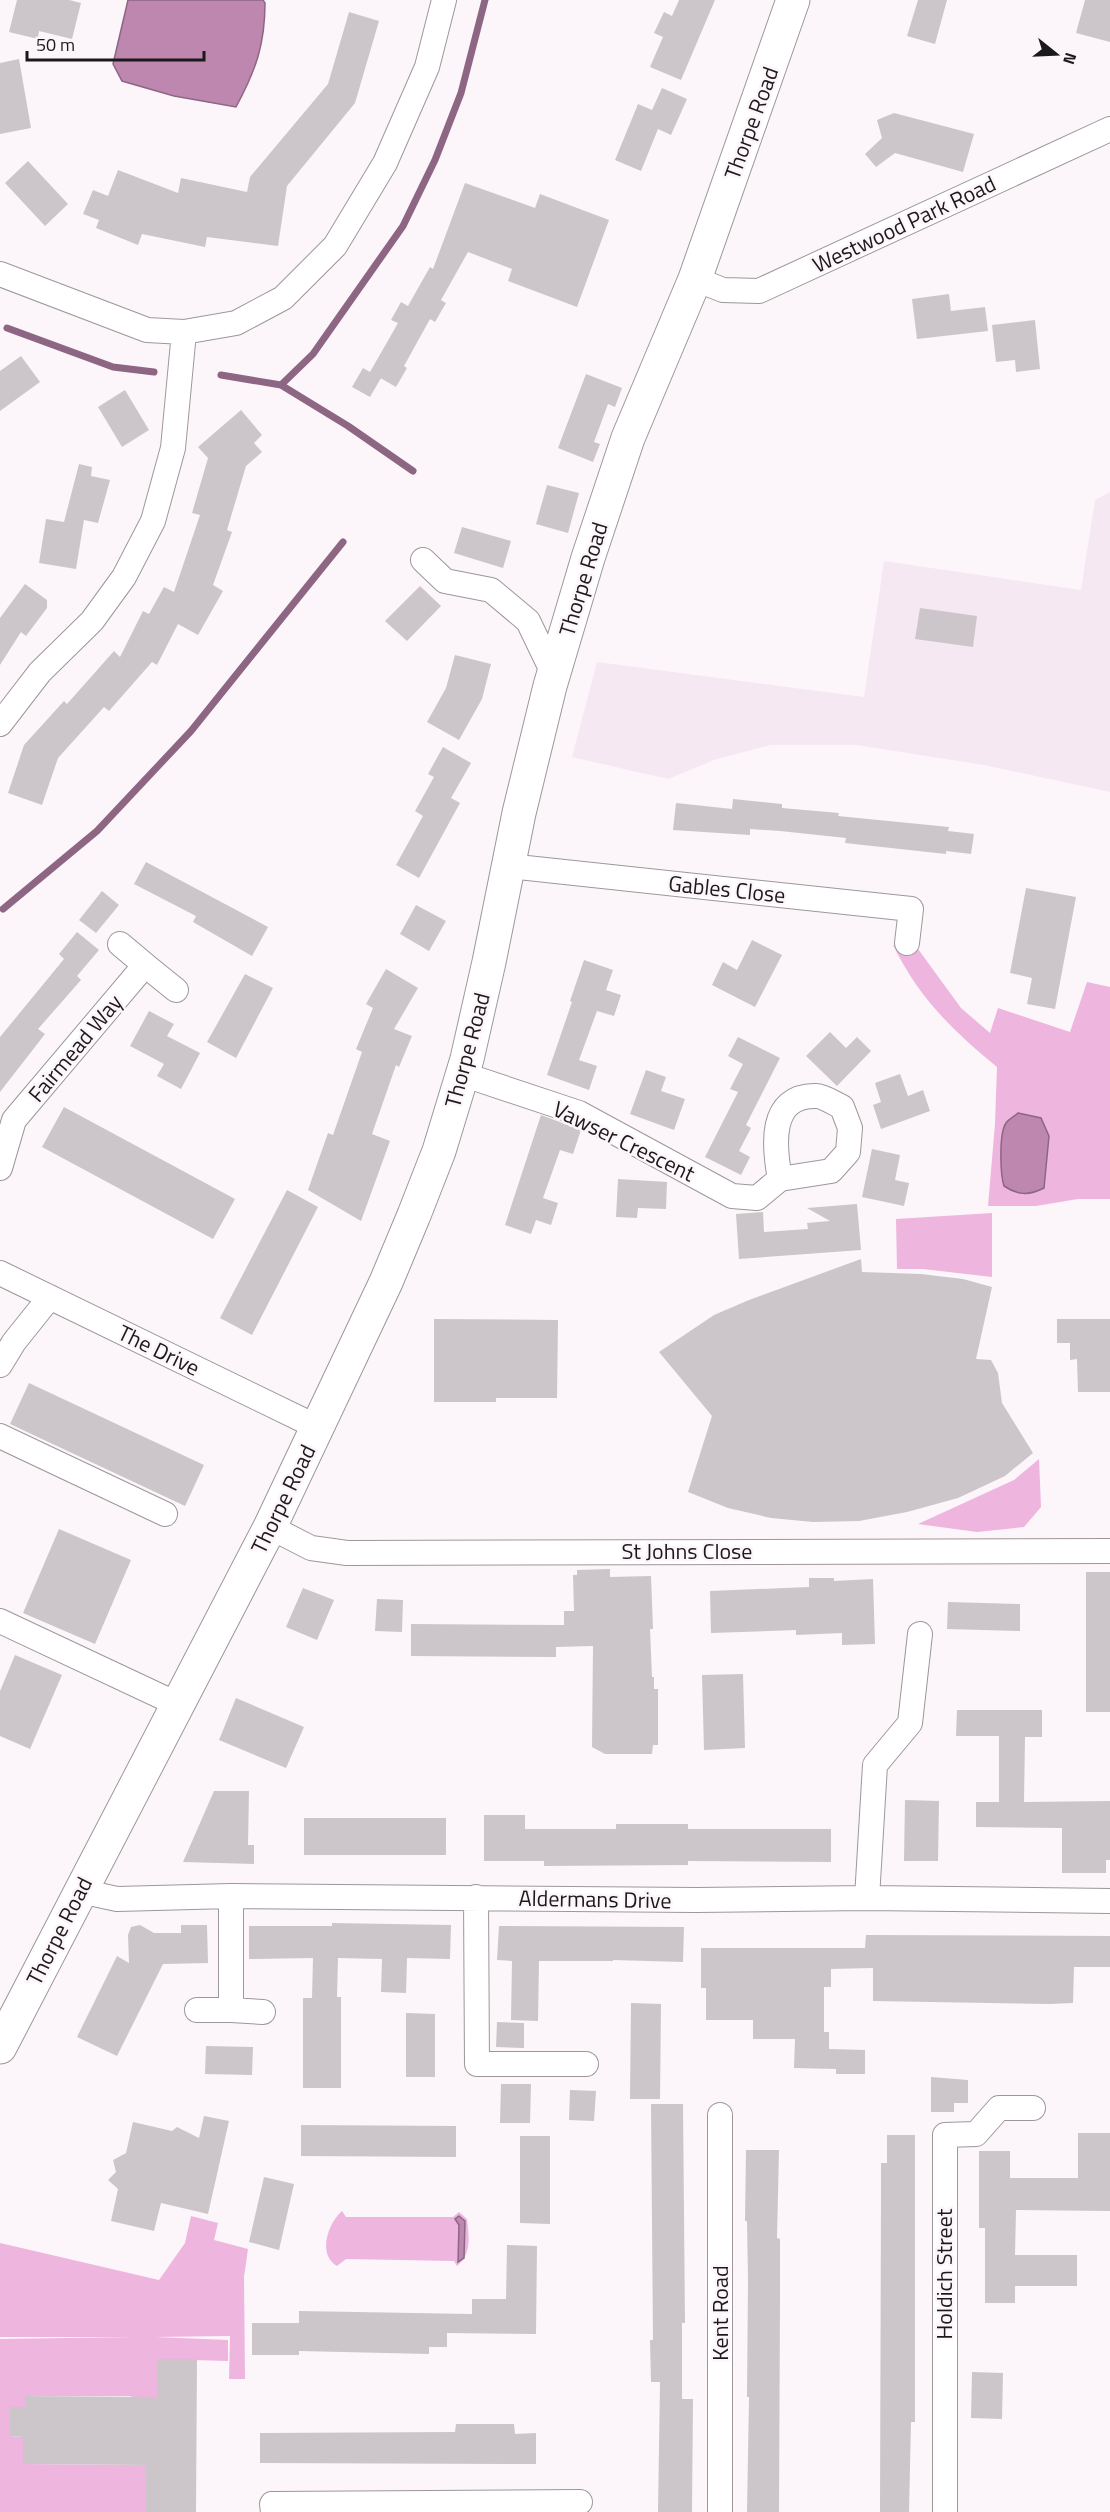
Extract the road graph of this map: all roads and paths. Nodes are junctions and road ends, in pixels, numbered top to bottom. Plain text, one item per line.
1 (444, 0) edge
2 (793, 0) edge
3 (1110, 129) edge
4 (0, 274) edge
5 (695, 279) junction
6 (184, 332) junction
7 (423, 560) dead end
8 (554, 675) junction
9 (0, 724) edge
10 (508, 866) junction
11 (908, 943) dead end
12 (120, 944) dead end
13 (146, 965) junction
14 (176, 990) dead end
15 (462, 1074) junction
16 (0, 1168) edge
17 (780, 1179) dead end
18 (0, 1273) edge
19 (50, 1297) junction
20 (0, 1365) edge
21 (317, 1428) junction
22 (0, 1436) edge
23 (165, 1514) dead end
24 (270, 1527) junction
25 (1110, 1551) edge
26 (0, 1621) edge
27 (920, 1634) dead end
28 (179, 1705) junction
29 (80, 1891) junction
30 (231, 1896) junction
31 (476, 1897) junction
32 (867, 1898) junction
33 (1110, 1901) edge
34 (197, 2010) dead end
35 (231, 2010) junction
36 (263, 2012) dead end
37 (0, 2047) edge
38 (586, 2064) dead end
39 (1033, 2108) dead end
40 (720, 2115) dead end
41 (580, 2502) dead end
42 (470, 2507) edge
43 (273, 2512) edge
44 (720, 2512) edge
45 (945, 2512) edge

1 - 6 street
2 - 5 main road, Thorpe Road
3 - 5 street, Westwood Park Road
4 - 6 street
5 - 8 main road, Thorpe Road
6 - 9 street
7 - 8 street
8 - 10 main road, Thorpe Road
10 - 11 street, Gables Close
10 - 15 main road, Thorpe Road
12 - 13 street
13 - 14 street
13 - 16 street, Fairmead Way
15 - 17 street, Vawser Crescent
15 - 21 main road, Thorpe Road
18 - 19 street, The Drive
19 - 20 street
19 - 21 street, The Drive
21 - 24 main road, Thorpe Road
22 - 23 street
24 - 25 street, St Johns Close
24 - 28 main road, Thorpe Road
26 - 28 street
27 - 32 street
28 - 29 main road, Thorpe Road
29 - 30 street, Aldermans Drive
29 - 37 main road, Thorpe Road
30 - 31 street, Aldermans Drive
30 - 35 street
31 - 32 street, Aldermans Drive
31 - 38 street
32 - 33 street, Aldermans Drive
34 - 35 street
35 - 36 street
39 - 45 street, Holdich Street
40 - 44 street, Kent Road
41 - 42 street
42 - 43 street

